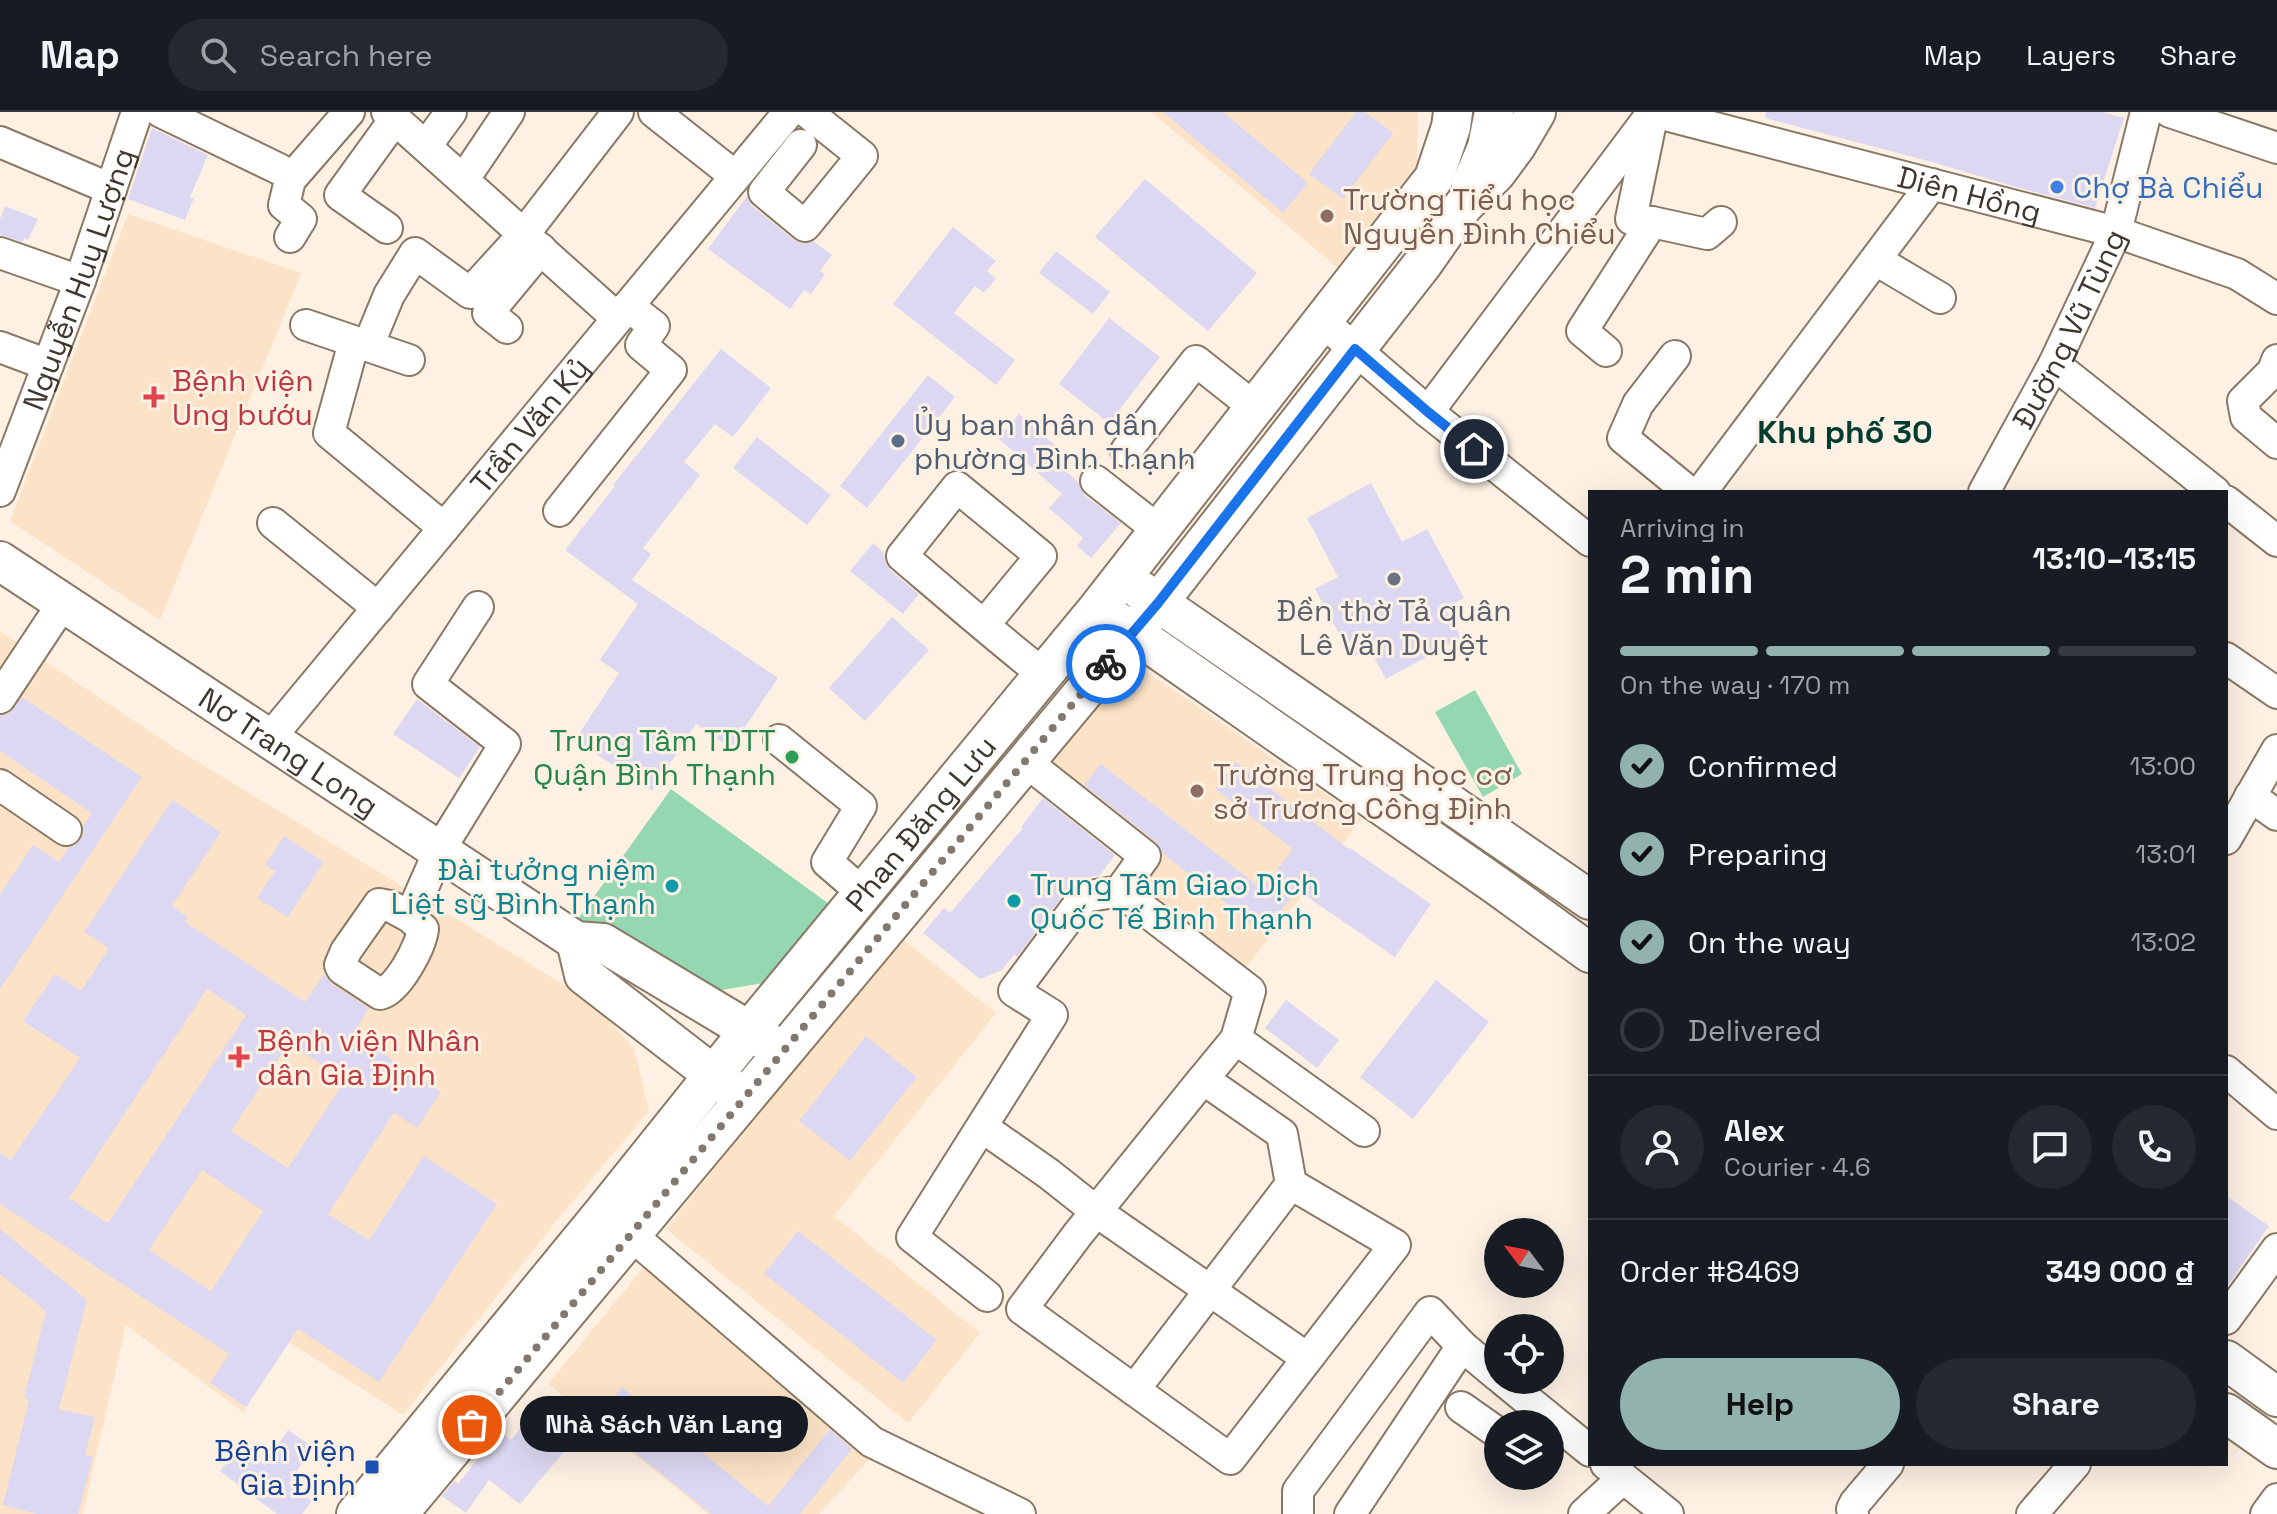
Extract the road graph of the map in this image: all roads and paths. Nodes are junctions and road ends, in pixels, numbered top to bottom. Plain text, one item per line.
1 (137, 112) edge
2 (161, 112) edge
3 (349, 112) edge
4 (451, 112) edge
5 (509, 112) edge
6 (618, 112) edge
7 (654, 112) edge
8 (789, 112) edge
9 (807, 112) edge
10 (1436, 112) edge
11 (1453, 112) edge
12 (1494, 112) edge
13 (1536, 112) edge
14 (1654, 112) edge
15 (2146, 112) edge
16 (2170, 112) edge
17 (391, 116) edge
18 (0, 142) edge
19 (801, 145) dead end
20 (426, 146) junction
21 (2277, 148) edge
22 (279, 169) dead end
23 (735, 176) junction
24 (1434, 178) junction
25 (464, 179) junction
26 (1932, 184) junction
27 (111, 189) junction
28 (1463, 206) junction
29 (1652, 222) junction
30 (1721, 222) dead end
31 (387, 228) dead end
32 (2116, 232) junction
33 (290, 237) dead end
34 (533, 241) junction
35 (0, 253) edge
36 (1876, 260) junction
37 (80, 281) junction
38 (1940, 298) dead end
39 (2277, 299) edge
40 (623, 312) junction
41 (1322, 321) junction
42 (306, 325) dead end
43 (507, 328) dead end
44 (361, 344) junction
45 (0, 347) edge
46 (1355, 349) junction
47 (1606, 351) dead end
48 (1675, 356) dead end
49 (409, 360) dead end
50 (2277, 360) edge
51 (2054, 364) junction
52 (48, 365) junction
53 (1254, 407) junction
54 (1428, 412) junction
55 (2277, 443) edge
56 (8, 446) edge
57 (1126, 451) dead end
58 (1096, 481) dead end
59 (1990, 489) edge
60 (1687, 490) edge
61 (1703, 490) edge
62 (2212, 490) edge
63 (0, 491) edge
64 (2228, 503) edge
65 (559, 511) dead end
66 (273, 523) dead end
67 (444, 528) junction
68 (1157, 529) junction
69 (1588, 539) edge
70 (2277, 541) edge
71 (0, 561) edge
72 (1121, 577) junction
73 (63, 603) junction
74 (1158, 603) junction
75 (478, 607) dead end
76 (1099, 607) junction
77 (378, 608) junction
78 (984, 625) junction
79 (1132, 633) junction
80 (2228, 659) edge
81 (1043, 674) junction
82 (2277, 693) edge
83 (0, 698) edge
84 (269, 739) junction
85 (779, 740) dead end
86 (2277, 750) edge
87 (1025, 761) junction
88 (0, 785) edge
89 (2250, 796) junction
90 (2277, 815) edge
91 (66, 830) dead end
92 (2228, 835) edge
93 (439, 851) junction
94 (1547, 870) junction
95 (1120, 891) junction
96 (863, 893) junction
97 (1588, 899) edge
98 (1523, 904) junction
99 (410, 917) dead end
100 (576, 941) junction
101 (1588, 952) edge
102 (749, 1031) junction
103 (1236, 1039) junction
104 (785, 1051) junction
105 (2228, 1073) edge
106 (714, 1075) junction
107 (1203, 1079) junction
108 (745, 1099) junction
109 (2277, 1114) edge
110 (982, 1127) junction
111 (1364, 1131) dead end
112 (1291, 1184) junction
113 (1097, 1212) junction
114 (630, 1234) junction
115 (2277, 1249) edge
116 (1211, 1292) junction
117 (987, 1296) dead end
118 (551, 1303) junction
119 (2228, 1316) edge
120 (1462, 1346) junction
121 (1307, 1358) junction
122 (2228, 1361) edge
123 (1484, 1365) edge
124 (1134, 1390) junction
125 (1496, 1394) edge
126 (1519, 1394) edge
127 (2277, 1397) edge
128 (2228, 1414) edge
129 (1481, 1421) edge
130 (1588, 1449) edge
131 (2277, 1449) edge
132 (1886, 1466) edge
133 (2073, 1466) edge
134 (1615, 1471) edge
135 (2277, 1499) edge
136 (1658, 1511) edge
137 (363, 1512) edge
138 (1359, 1512) edge
139 (398, 1514) edge
140 (1020, 1514) edge
141 (1298, 1514) edge
142 (1584, 1514) edge
143 (1853, 1514) edge
144 (2032, 1514) edge
145 (2266, 1514) edge

1 - 27 street, Nguyễn Huy Lượng
2 - 22 street
3 - 33 street
4 - 20 street
5 - 25 street
6 - 34 street
7 - 23 street
8 - 23 street, Trần Văn Kỷ
9 - 19 street
10 - 24 main road
11 - 24 main road, Phan Đăng Lưu
12 - 28 main road, Phan Đăng Lưu
13 - 28 main road, Phan Đăng Lưu
14 - 26 street, Diên Hồng
15 - 32 street, Đường Vũ Tùng
16 - 21 street
17 - 20 street
17 - 31 street
18 - 27 street
20 - 25 street
23 - 40 street, Trần Văn Kỷ
24 - 41 main road, Phan Đăng Lưu
25 - 34 street
26 - 32 street, Diên Hồng
26 - 36 street
27 - 37 street, Nguyễn Huy Lượng
28 - 46 main road, Phan Đăng Lưu
29 - 30 street
29 - 47 street
29 - 54 street
32 - 39 street, Diên Hồng
32 - 51 street, Đường Vũ Tùng
34 - 40 street
34 - 43 street
34 - 44 street
35 - 37 street
36 - 38 street
36 - 61 street
37 - 52 street, Nguyễn Huy Lượng
40 - 65 street
40 - 67 street, Trần Văn Kỷ
41 - 46 street
41 - 53 main road, Phan Đăng Lưu
42 - 44 street
44 - 49 street
44 - 67 street
45 - 52 street
46 - 54 street
46 - 74 main road, Phan Đăng Lưu
48 - 60 street
50 - 55 street
51 - 59 street, Đường Vũ Tùng
51 - 62 street
52 - 56 street, Nguyễn Huy Lượng
53 - 57 street
53 - 68 main road, Phan Đăng Lưu
54 - 69 street
56 - 63 street, Nguyễn Huy Lượng
58 - 68 street
64 - 70 street
66 - 77 street
67 - 77 street, Trần Văn Kỷ
68 - 72 main road, Phan Đăng Lưu
71 - 73 main road, Nơ Trang Long
72 - 74 main road
72 - 76 main road, Phan Đăng Lưu
73 - 83 street
73 - 84 main road, Nơ Trang Long
74 - 79 main road, Phan Đăng Lưu
74 - 94 main road
75 - 93 street
76 - 79 main road
76 - 81 main road, Phan Đăng Lưu
77 - 84 street, Trần Văn Kỷ
78 - 78 street
78 - 81 street
79 - 87 main road, Phan Đăng Lưu
79 - 98 main road
80 - 82 street
81 - 96 main road, Phan Đăng Lưu
84 - 93 main road, Nơ Trang Long
85 - 96 street
86 - 89 street
87 - 95 street
87 - 104 main road, Phan Đăng Lưu
88 - 91 street
89 - 90 street
89 - 92 street
93 - 99 street
93 - 100 main road, Nơ Trang Long
94 - 97 main road
94 - 98 main road
95 - 103 street
95 - 110 street
96 - 102 main road, Phan Đăng Lưu
98 - 101 main road
100 - 102 main road, Nơ Trang Long
100 - 106 main road
102 - 104 main road, Nơ Trang Long
102 - 106 main road, Phan Đăng Lưu
103 - 107 street
103 - 111 street
104 - 108 main road, Phan Đăng Lưu
105 - 109 street
106 - 108 main road
106 - 118 main road, Phan Đăng Lưu
107 - 112 street
107 - 113 street
108 - 114 main road, Phan Đăng Lưu
110 - 113 street
110 - 117 street
112 - 116 street
112 - 121 street
113 - 116 street
113 - 124 street
114 - 118 main road, Phan Đăng Lưu
114 - 140 street
115 - 119 street
116 - 121 street
116 - 124 street
118 - 137 main road, Phan Đăng Lưu
118 - 139 main road, Phan Đăng Lưu
120 - 123 street
120 - 138 street
120 - 141 street
121 - 124 street
122 - 127 main road
125 - 129 street
126 - 130 street
128 - 131 main road
132 - 143 street
133 - 144 street
134 - 136 street
134 - 142 street
135 - 145 street

